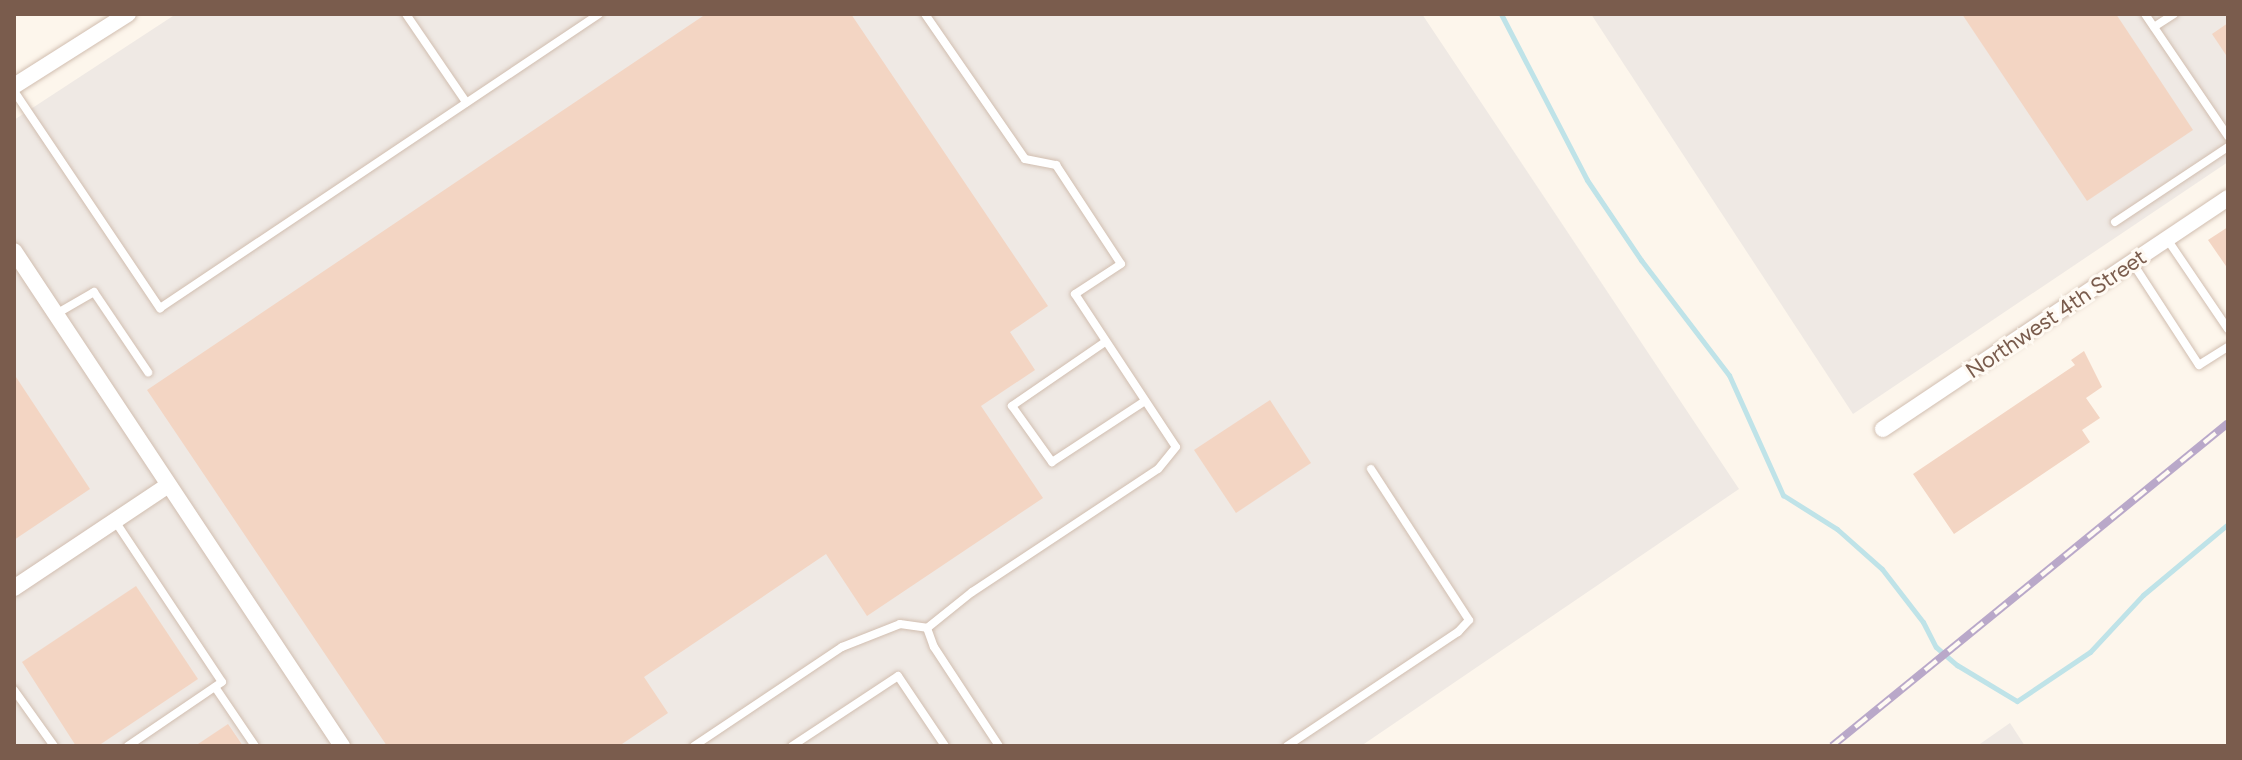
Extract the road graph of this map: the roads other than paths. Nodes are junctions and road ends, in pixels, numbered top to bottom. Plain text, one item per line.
1 (128, 14) edge
2 (406, 14) edge
3 (599, 14) edge
4 (925, 14) edge
5 (2145, 14) edge
6 (2174, 14) edge
7 (2154, 27) junction
8 (14, 89) edge
9 (466, 102) junction
10 (2228, 136) edge
11 (2228, 147) edge
12 (2228, 198) edge
13 (2115, 222) dead end
14 (2167, 239) junction
15 (14, 251) edge
16 (2132, 262) junction
17 (55, 314) junction
18 (2228, 329) edge
19 (1105, 342) junction
20 (2228, 347) edge
21 (148, 372) dead end
22 (1145, 401) junction
23 (1883, 429) dead end
24 (1371, 469) dead end
25 (167, 486) junction
26 (115, 521) junction
27 (14, 588) edge
28 (927, 628) junction
29 (215, 687) junction
30 (14, 690) edge
31 (54, 746) edge
32 (128, 746) edge
33 (255, 746) edge
34 (342, 746) edge
35 (694, 746) edge
36 (792, 746) edge
37 (945, 746) edge
38 (999, 746) edge
39 (1287, 746) edge

1 - 8 street
2 - 9 lane
3 - 9 lane
4 - 19 lane
5 - 7 lane
6 - 7 lane
7 - 10 lane
8 - 9 lane
11 - 13 lane
12 - 14 street, Northwest 4th Street
14 - 16 street, Northwest 4th Street
14 - 18 lane
15 - 17 street
16 - 20 lane
16 - 23 street, Northwest 4th Street
17 - 21 lane
17 - 25 street
19 - 22 lane
19 - 22 lane
22 - 28 lane
24 - 39 lane
25 - 26 street
25 - 34 street
26 - 27 street
26 - 29 lane
28 - 35 lane
28 - 38 lane
29 - 32 lane
29 - 33 lane
30 - 31 lane
36 - 37 lane

